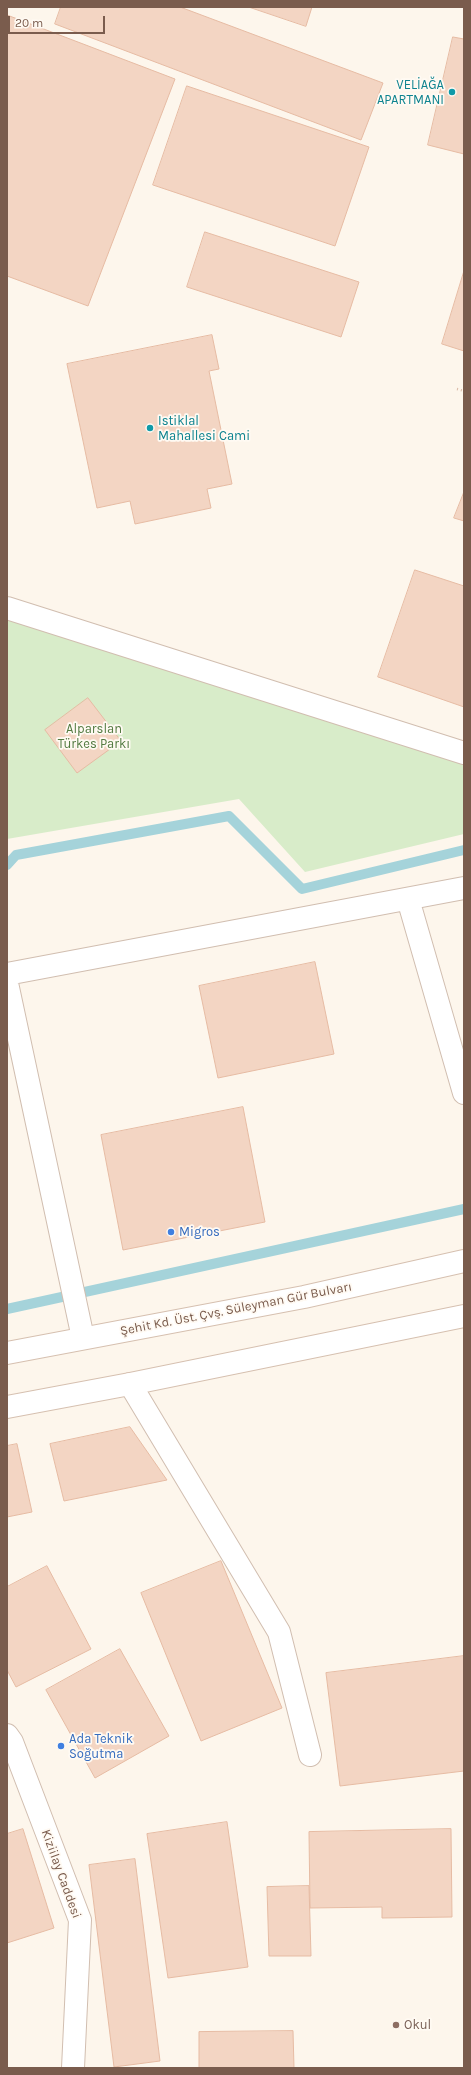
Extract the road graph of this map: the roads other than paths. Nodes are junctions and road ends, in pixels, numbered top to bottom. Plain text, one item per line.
1 (7, 608) edge
2 (464, 753) edge
3 (464, 888) edge
4 (408, 899) junction
5 (7, 974) edge
6 (7, 983) edge
7 (464, 1093) edge
8 (464, 1261) edge
9 (464, 1316) edge
10 (83, 1338) junction
11 (7, 1353) edge
12 (130, 1384) junction
13 (7, 1407) edge
14 (7, 1735) edge
15 (310, 1755) dead end
16 (73, 2068) edge

1 - 2 street
3 - 4 street
4 - 5 street
4 - 7 street
6 - 10 street
8 - 10 street, Şehit Kd. Üst. Çvş. Süleyman Gür Bulvarı
9 - 12 street
10 - 11 street, Şehit Kd. Üst. Çvş. Süleyman Gür Bulvarı
12 - 13 street
12 - 15 street
14 - 16 street, Kiziilay Caddesi

